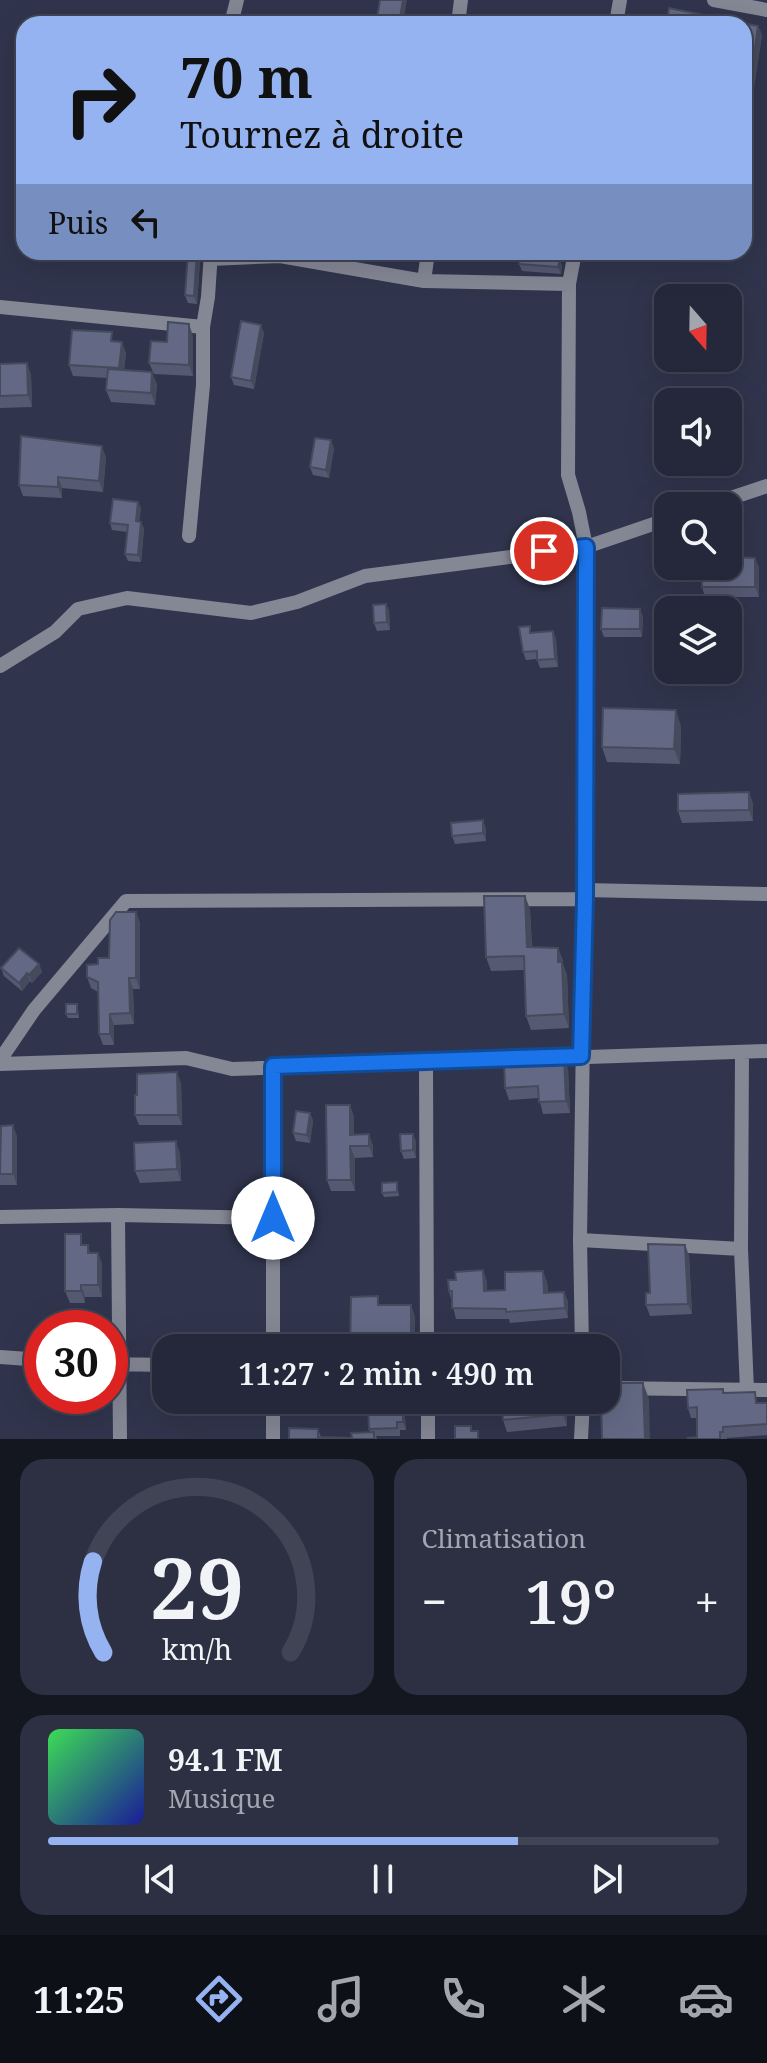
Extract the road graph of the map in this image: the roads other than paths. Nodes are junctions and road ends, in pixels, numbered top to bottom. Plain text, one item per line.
1 (714, 0) edge
2 (767, 10) edge
3 (210, 260) edge
4 (313, 260) edge
5 (427, 260) edge
6 (574, 260) edge
7 (424, 281) junction
8 (569, 284) junction
9 (0, 307) edge
10 (203, 327) junction
11 (767, 486) edge
12 (742, 494) edge
13 (654, 524) edge
14 (189, 536) dead end
15 (586, 547) junction
16 (0, 666) edge
17 (585, 894) junction
18 (767, 894) edge
19 (767, 1051) edge
20 (742, 1052) junction
21 (581, 1056) junction
22 (0, 1062) edge
23 (426, 1062) junction
24 (273, 1066) junction
25 (118, 1215) junction
26 (0, 1217) edge
27 (273, 1218) junction
28 (580, 1240) junction
29 (741, 1249) junction
30 (115, 1310) edge
31 (273, 1334) edge
32 (427, 1334) edge
33 (582, 1334) edge
34 (0, 1357) edge
35 (24, 1359) edge
36 (128, 1364) edge
37 (152, 1365) edge
38 (620, 1388) edge
39 (747, 1390) junction
40 (767, 1390) edge
41 (118, 1414) edge
42 (273, 1414) edge
43 (428, 1414) edge
44 (582, 1414) edge
45 (120, 1439) edge
46 (273, 1439) edge
47 (428, 1439) edge
48 (581, 1439) edge

1 - 2 street
3 - 10 street
4 - 7 street
5 - 7 street
6 - 8 street
7 - 8 street
8 - 15 street
9 - 10 street
10 - 14 street
11 - 12 street
13 - 15 street
15 - 16 street
15 - 17 street
17 - 18 street
17 - 21 street
17 - 22 street
19 - 20 street
20 - 21 street
20 - 29 street
21 - 23 street
21 - 28 street
22 - 24 street
23 - 24 street
23 - 32 street
24 - 27 street
25 - 26 street
25 - 27 street
25 - 30 street
27 - 31 street
28 - 29 street
28 - 33 street
29 - 39 street
34 - 35 street
36 - 37 street
38 - 39 street
39 - 40 street
41 - 45 street
42 - 46 street
43 - 47 street
44 - 48 street

